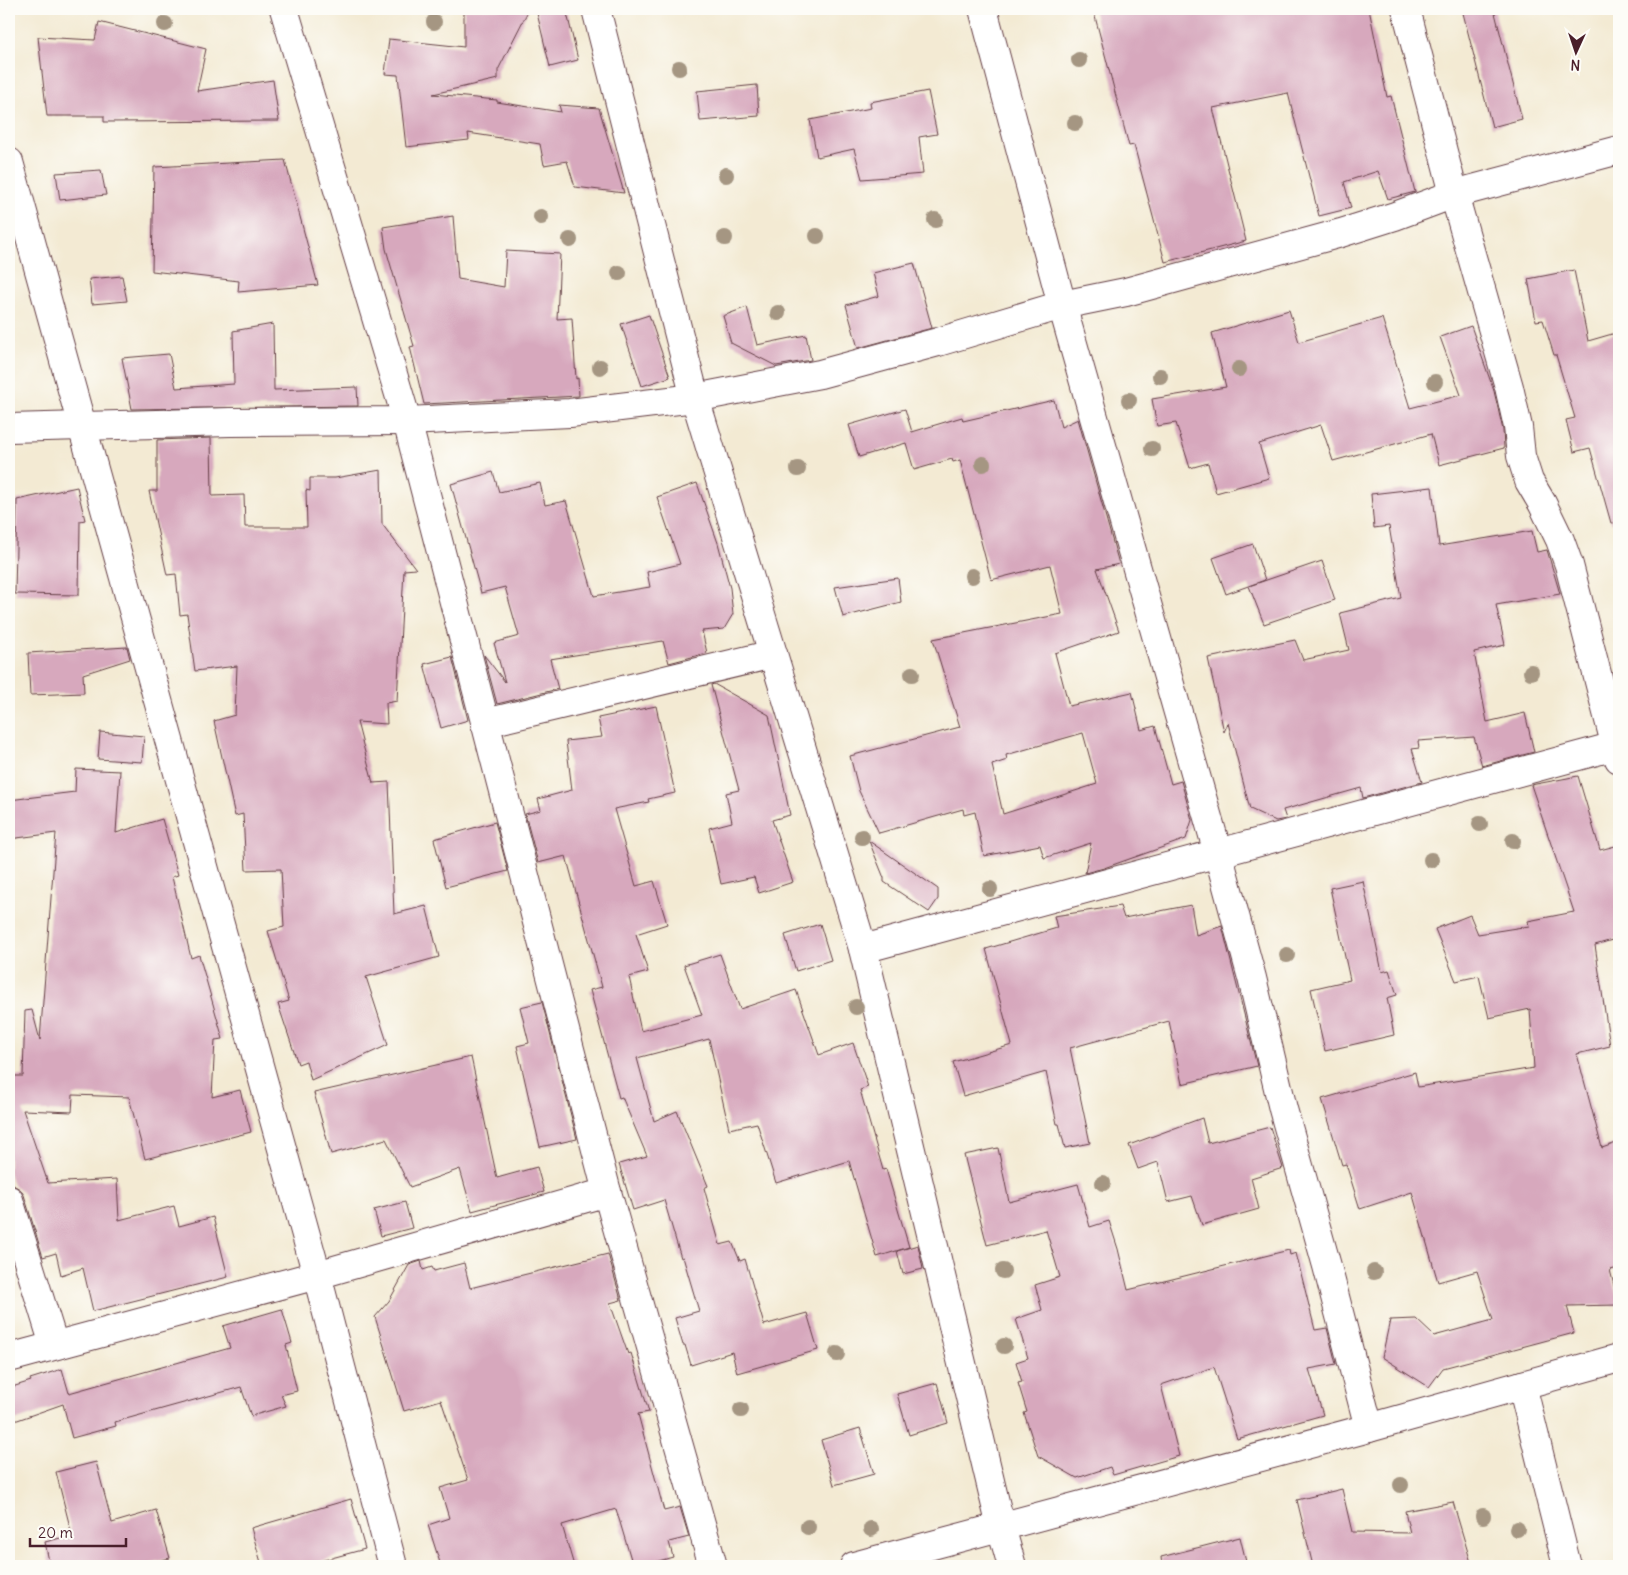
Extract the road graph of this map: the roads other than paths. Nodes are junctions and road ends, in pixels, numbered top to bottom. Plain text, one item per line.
1 (284, 9) edge
2 (596, 9) edge
3 (983, 9) edge
4 (1406, 9) edge
5 (1619, 150) edge
6 (9, 162) edge
7 (1454, 194) junction
8 (1062, 305) junction
9 (695, 398) junction
10 (407, 421) junction
11 (82, 426) junction
12 (9, 428) edge
13 (773, 654) junction
14 (485, 723) junction
15 (1618, 750) edge
16 (1218, 853) junction
17 (863, 949) junction
18 (607, 1192) junction
19 (9, 1200) edge
20 (317, 1275) junction
21 (54, 1345) junction
22 (9, 1358) edge
23 (1619, 1358) edge
24 (1522, 1385) junction
25 (1369, 1428) junction
26 (1001, 1527) junction
27 (392, 1566) edge
28 (713, 1566) edge
29 (854, 1566) edge
30 (1012, 1566) edge
31 (1567, 1566) edge

1 - 10 street
2 - 9 street
3 - 8 street
4 - 7 street
5 - 7 street
6 - 11 street
7 - 8 street
7 - 15 street
8 - 9 street
8 - 16 street
9 - 10 street
9 - 13 street
10 - 11 street
10 - 14 street
11 - 12 street
11 - 20 street
13 - 14 street
13 - 17 street
14 - 18 street
15 - 16 street
16 - 17 street
16 - 25 street
17 - 26 street
18 - 20 street
18 - 28 street
19 - 21 street
20 - 21 street
20 - 27 street
21 - 22 street
23 - 24 street
24 - 25 street
24 - 31 street
25 - 26 street
26 - 29 street
26 - 30 street

